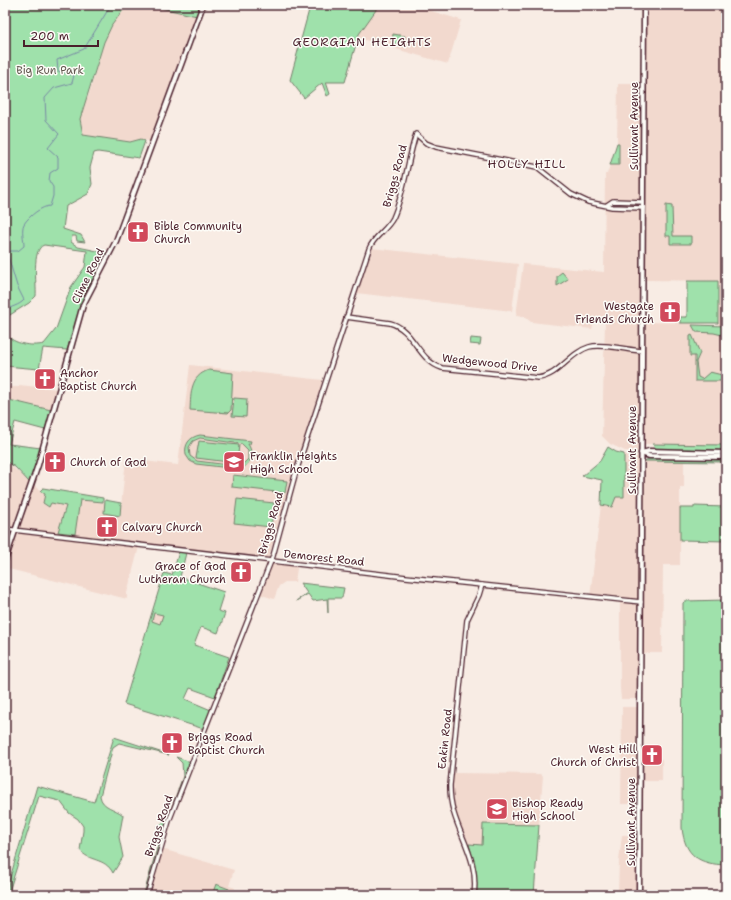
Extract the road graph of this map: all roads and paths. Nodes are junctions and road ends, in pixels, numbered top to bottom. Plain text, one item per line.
1 (203, 5) edge
2 (644, 5) edge
3 (643, 202) junction
4 (607, 205) junction
5 (643, 208) junction
6 (346, 317) junction
7 (642, 351) junction
8 (641, 453) junction
9 (726, 453) edge
10 (726, 457) edge
11 (5, 529) edge
12 (16, 531) junction
13 (5, 560) edge
14 (270, 561) junction
15 (482, 584) junction
16 (641, 602) junction
17 (147, 895) edge
18 (474, 895) edge
19 (639, 895) edge

1 - 12 main road, Clime Road
2 - 3 main road, Sullivant Avenue
3 - 4 street
3 - 5 main road, Sullivant Avenue
4 - 5 street
4 - 6 street, Briggs Road
5 - 7 main road, Sullivant Avenue
6 - 7 street, Wedgewood Drive
6 - 14 street, Briggs Road
7 - 8 main road, Sullivant Avenue
8 - 9 main road
8 - 10 main road
8 - 16 main road, Sullivant Avenue
11 - 12 street, Demorest Road
12 - 13 main road, Clime Road
12 - 14 street, Demorest Road
14 - 15 street, Demorest Road
14 - 17 street, Briggs Road
15 - 16 street, Demorest Road
15 - 18 street, Eakin Road
16 - 19 main road, Sullivant Avenue

